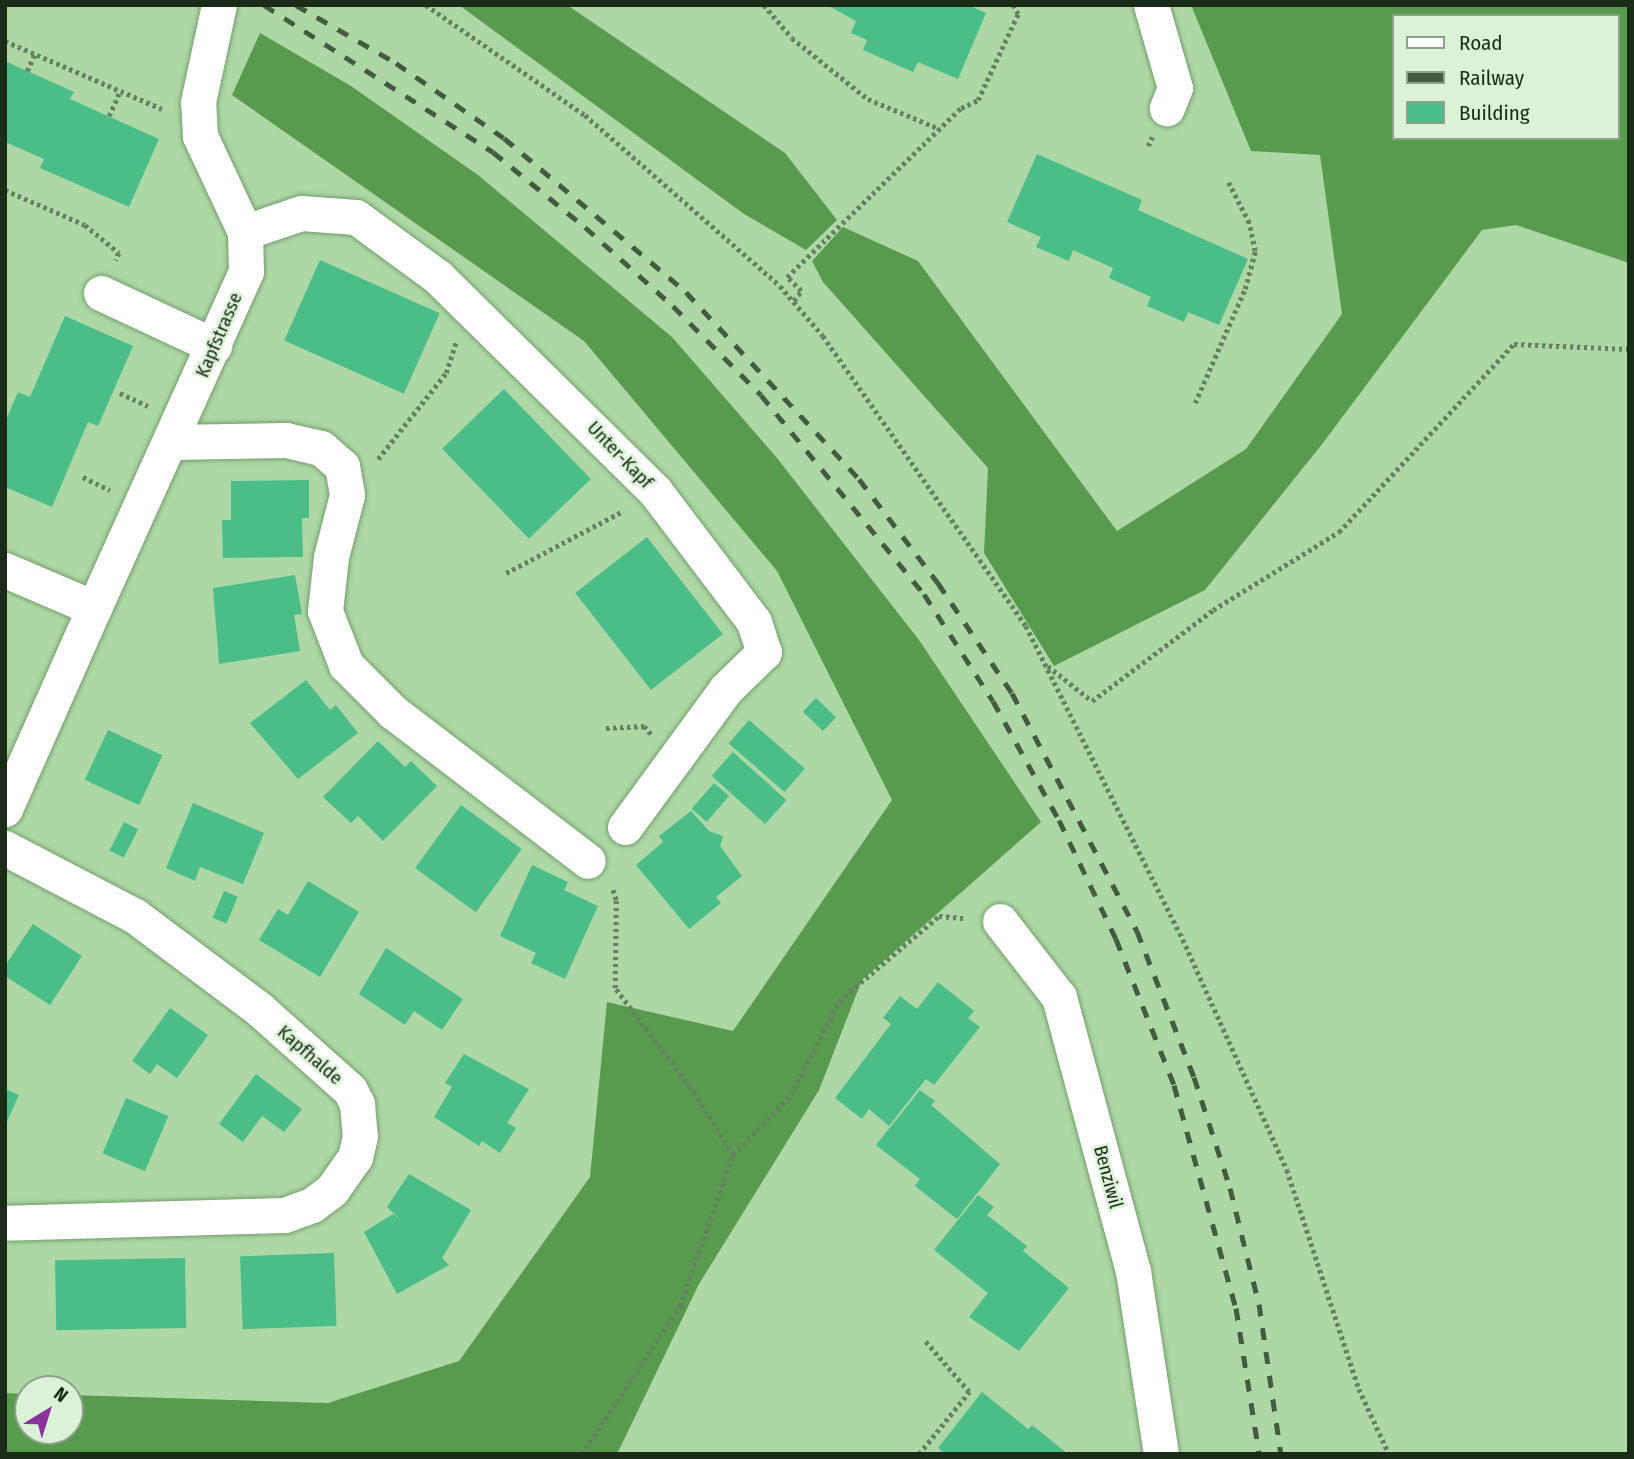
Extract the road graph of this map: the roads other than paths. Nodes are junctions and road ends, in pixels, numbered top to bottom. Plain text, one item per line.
1 (219, 5) edge
2 (1152, 5) edge
3 (1167, 108) dead end
4 (245, 232) junction
5 (101, 293) road end
6 (214, 346) junction
7 (171, 442) junction
8 (9, 581) edge
9 (94, 608) junction
10 (7, 801) edge
11 (625, 827) dead end
12 (5, 848) edge
13 (588, 861) road end
14 (1000, 921) road end
15 (5, 1223) edge
16 (1161, 1454) edge

1 - 4 street, Kapfstrasse
2 - 3 street
4 - 6 street, Kapfstrasse
4 - 11 street, Unter-Kapf
5 - 6 street
6 - 7 street, Kapfstrasse
7 - 9 street, Kapfstrasse
7 - 13 street
8 - 9 street
9 - 10 street, Kapfstrasse
12 - 15 street, Kapfhalde
14 - 16 street, Benziwil

